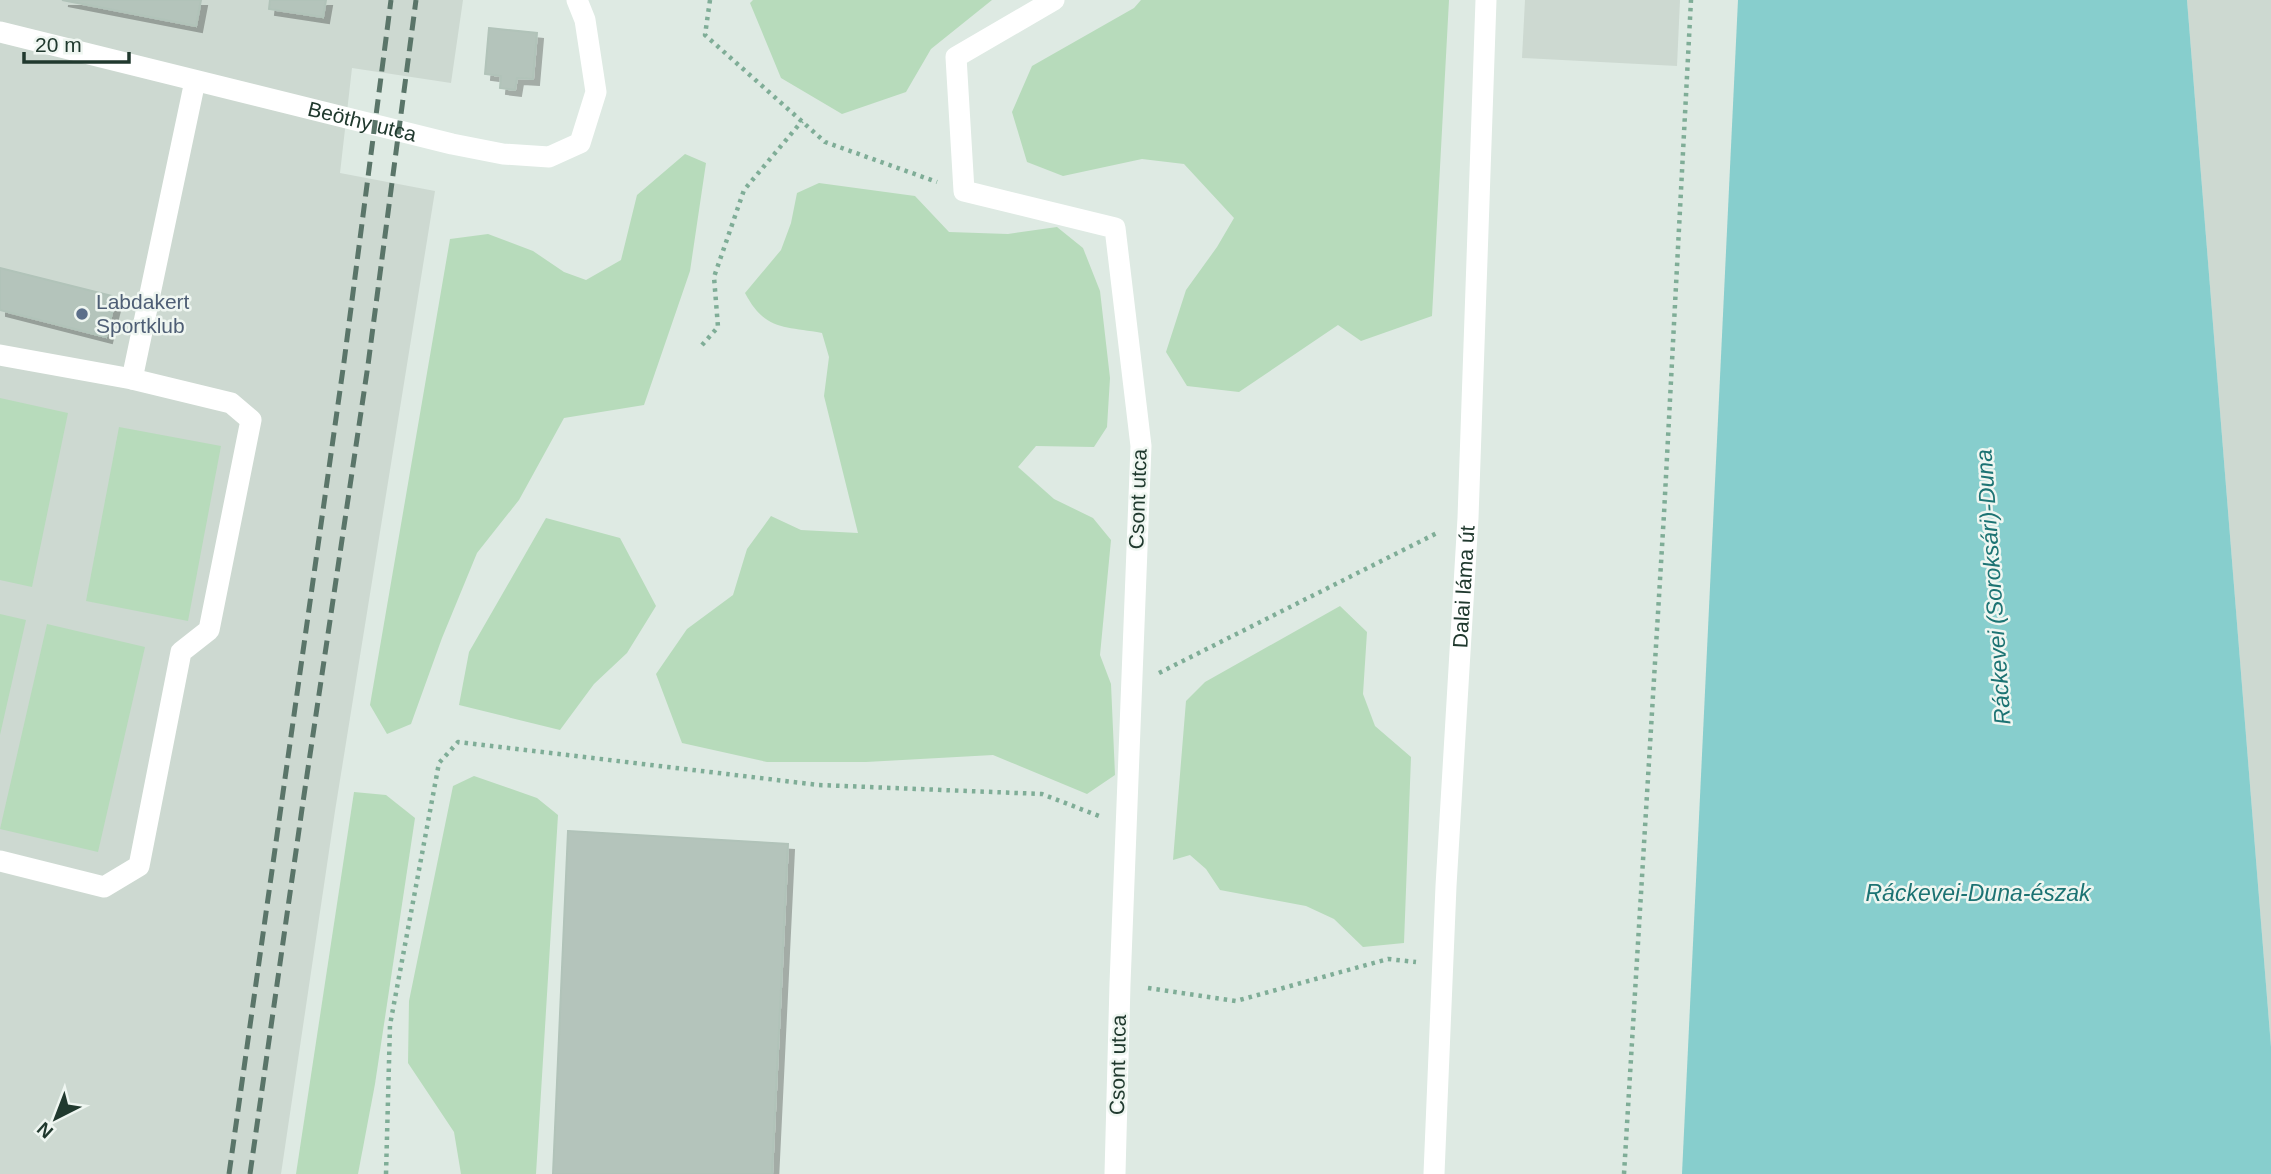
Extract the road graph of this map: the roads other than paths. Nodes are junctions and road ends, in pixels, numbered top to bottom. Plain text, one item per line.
1 (577, 0) edge
2 (1054, 0) edge
3 (1486, 0) edge
4 (0, 32) edge
5 (195, 81) junction
6 (0, 355) edge
7 (132, 379) junction
8 (0, 861) edge
9 (1115, 1174) edge
10 (1433, 1174) edge

1 - 5 lane, Beöthy utca
2 - 9 lane, Csont utca
3 - 10 lane, Dalai láma út
4 - 5 lane, Beöthy utca
5 - 7 lane
6 - 7 lane
7 - 8 lane

